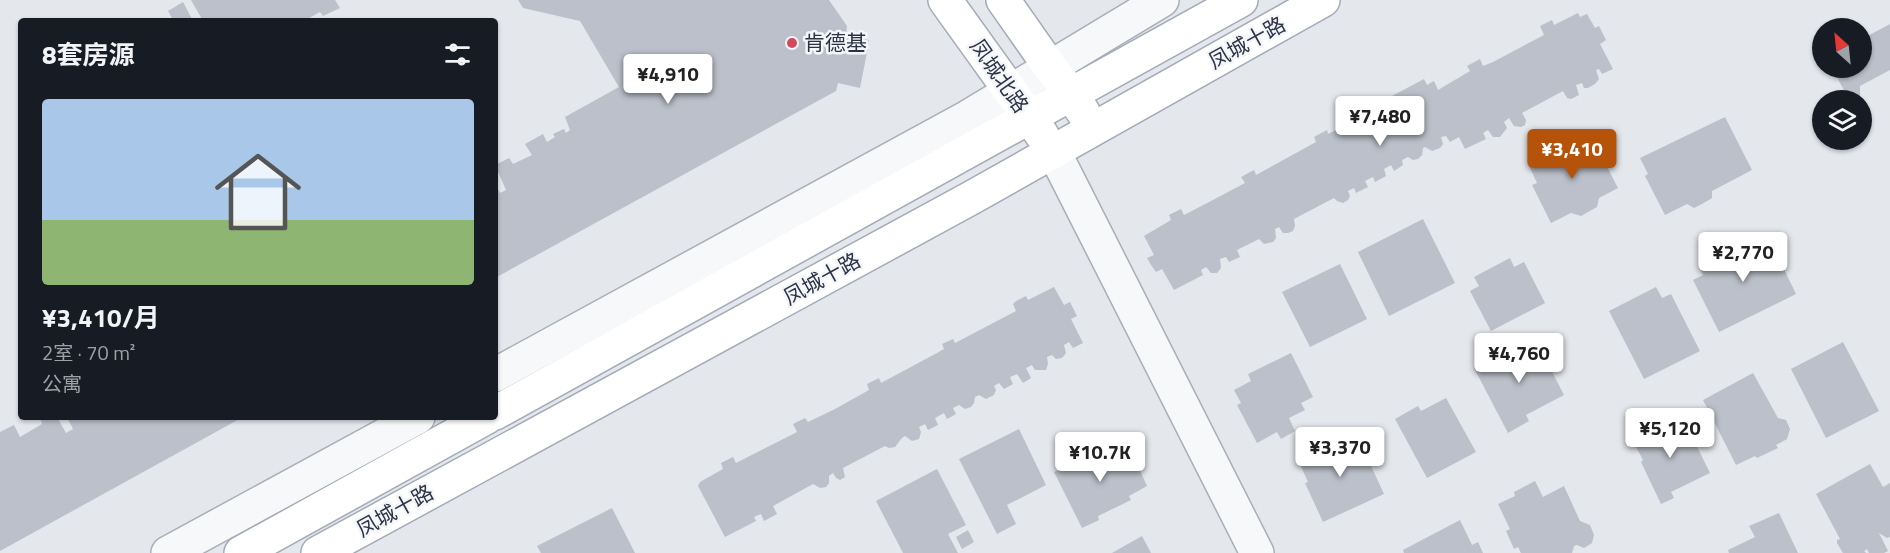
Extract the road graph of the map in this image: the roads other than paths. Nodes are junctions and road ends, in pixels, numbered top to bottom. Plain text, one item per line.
1 (945, 0) edge
2 (1003, 0) edge
3 (1162, 0) edge
4 (1241, 0) edge
5 (1323, 0) edge
6 (1050, 67) junction
7 (1009, 92) junction
8 (1072, 94) junction
9 (1029, 118) junction
10 (1094, 129) junction
11 (1054, 152) junction
12 (498, 373) edge
13 (498, 411) edge
14 (412, 420) edge
15 (482, 420) edge
16 (168, 553) edge
17 (241, 553) edge
18 (318, 553) edge
19 (1257, 553) edge

1 - 7 main road, 凤城北路
2 - 6 main road
3 - 6 street
4 - 8 main road, 凤城十路
5 - 10 main road, 凤城十路
6 - 7 street
6 - 8 main road
7 - 9 main road, 凤城北路
7 - 12 street
8 - 9 main road, 凤城十路
8 - 10 main road
9 - 11 main road, 凤城北路
9 - 13 main road, 凤城十路
10 - 11 main road, 凤城十路
11 - 18 main road, 凤城十路
11 - 19 street
14 - 16 street
15 - 17 main road, 凤城十路

